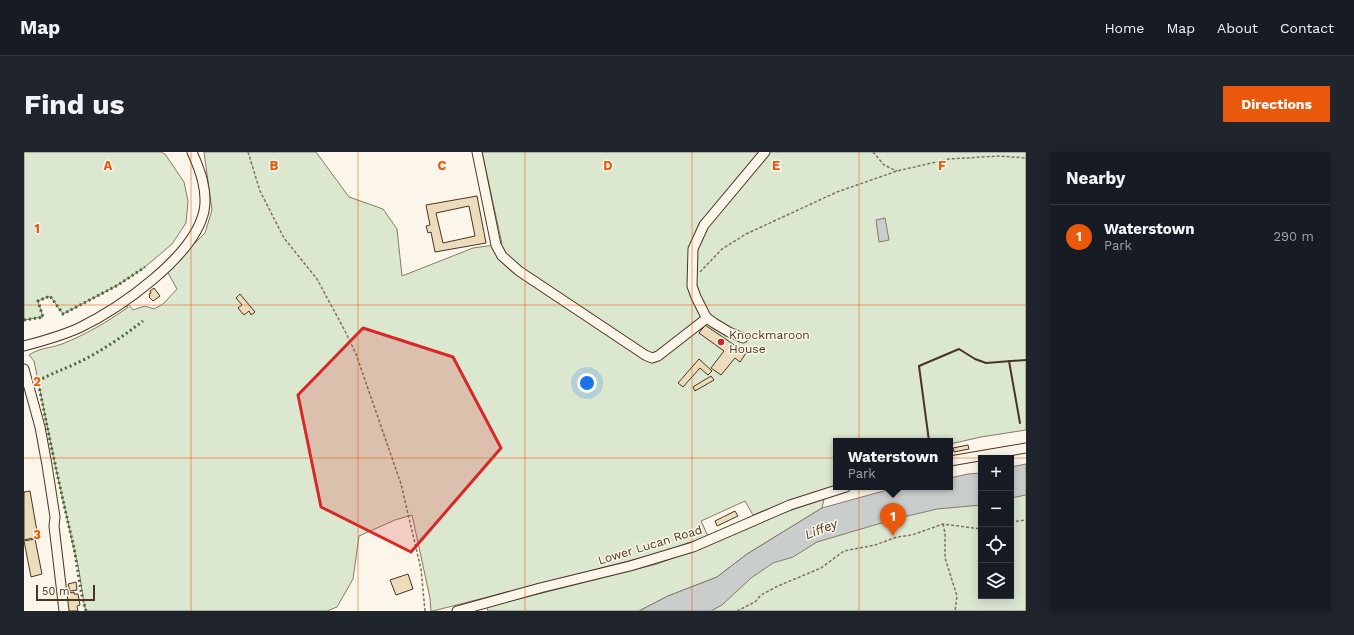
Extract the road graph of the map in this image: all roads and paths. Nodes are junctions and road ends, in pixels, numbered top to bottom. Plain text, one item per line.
1 (192, 152) edge
2 (248, 152) edge
3 (478, 152) edge
4 (765, 152) edge
5 (873, 152) edge
6 (1026, 158) edge
7 (897, 171) junction
8 (692, 274) junction
9 (707, 318) junction
10 (743, 338) dead end
11 (24, 346) edge
12 (24, 369) edge
13 (1026, 448) edge
14 (953, 460) edge
15 (837, 490) edge
16 (1026, 520) edge
17 (1014, 522) edge
18 (943, 524) junction
19 (978, 529) edge
20 (64, 611) edge
21 (425, 611) edge
22 (457, 611) edge
23 (737, 611) edge
24 (955, 611) edge

1 - 11 street
2 - 21 path
3 - 9 street
4 - 8 street
5 - 7 path
6 - 7 path
7 - 8 path
8 - 9 street
9 - 10 street
12 - 20 street
13 - 14 street
15 - 22 street, Lower Lucan Road
16 - 17 path
18 - 19 path
18 - 23 path
18 - 24 path

